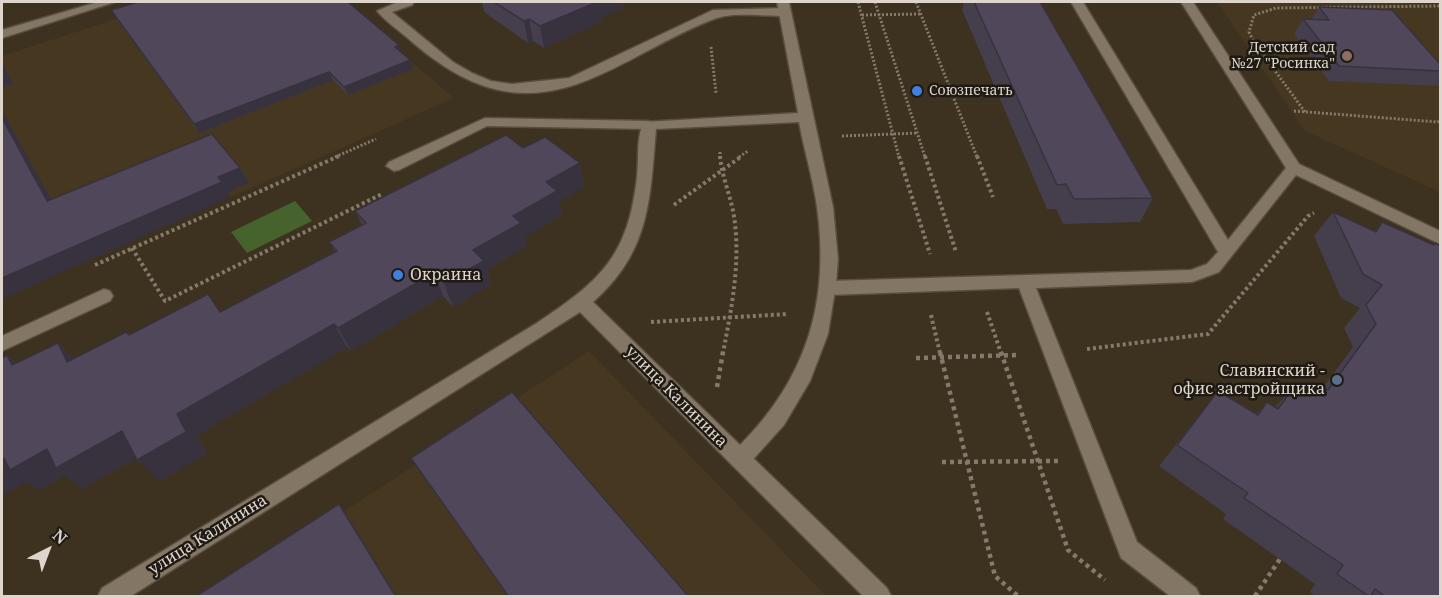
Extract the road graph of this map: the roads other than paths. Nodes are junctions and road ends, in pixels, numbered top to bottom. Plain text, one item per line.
1 (109, 2) edge
2 (408, 2) edge
3 (1077, 2) edge
4 (1187, 2) edge
5 (784, 7) edge
6 (2, 34) edge
7 (807, 117) junction
8 (649, 125) junction
9 (394, 166) dead end
10 (1294, 168) junction
11 (1440, 238) edge
12 (1227, 253) junction
13 (1026, 282) junction
14 (828, 288) junction
15 (104, 296) dead end
16 (580, 301) junction
17 (2, 344) edge
18 (740, 459) junction
19 (110, 597) edge
20 (879, 597) edge
21 (1188, 597) edge

1 - 6 street
2 - 5 street
3 - 12 street
4 - 10 street
5 - 7 street, улица Калинина
7 - 8 street
7 - 14 street, улица Калинина
8 - 9 street
8 - 16 street, улица Калинина
10 - 11 street
10 - 12 street
12 - 13 street
13 - 14 street
13 - 21 street
14 - 18 street, улица Калинина
15 - 17 street
16 - 18 street, улица Калинина
16 - 19 street, улица Калинина
18 - 20 street

